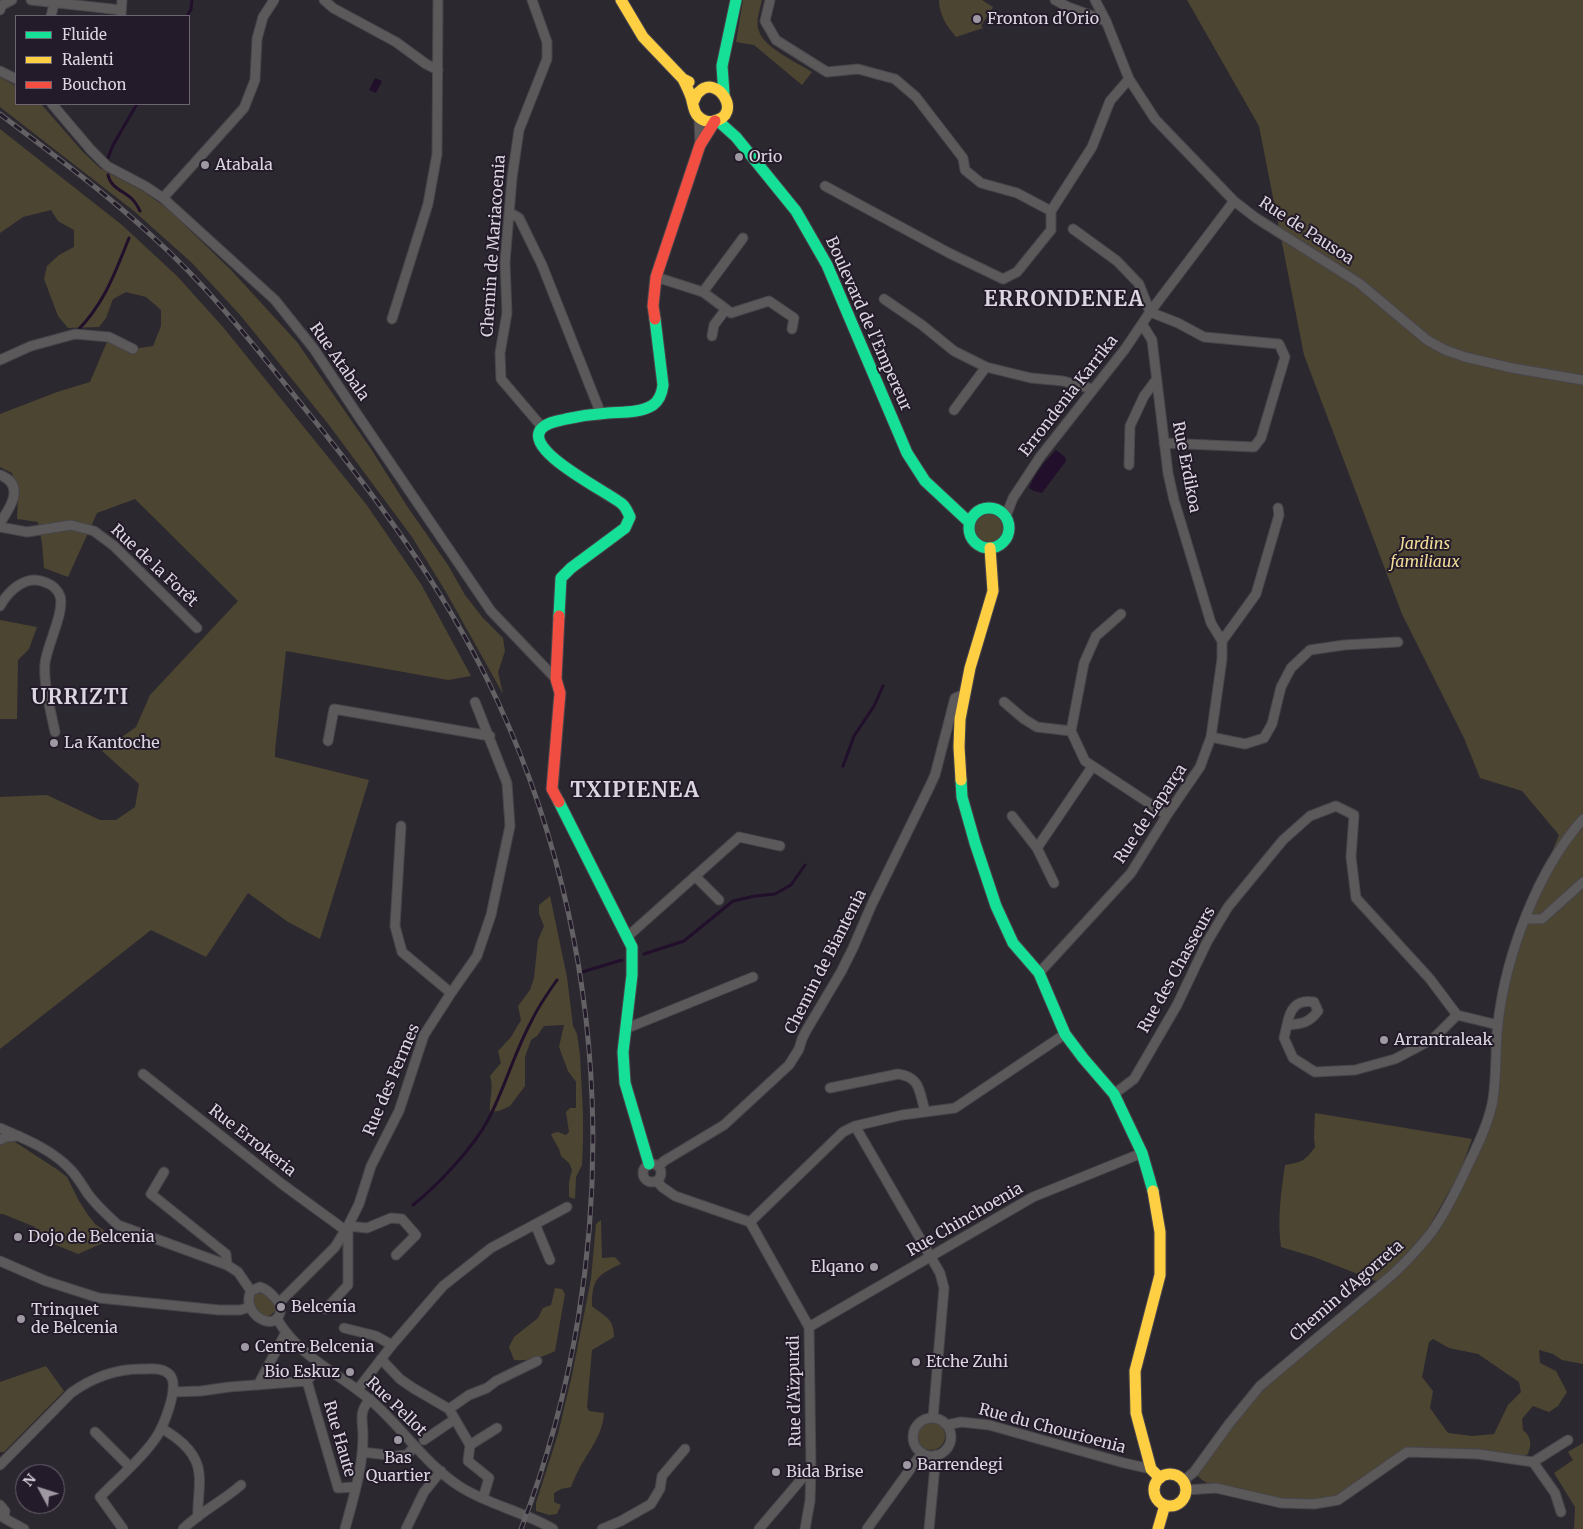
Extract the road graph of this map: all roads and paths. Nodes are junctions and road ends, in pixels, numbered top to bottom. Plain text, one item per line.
1 (12, 0) edge
2 (31, 0) edge
3 (274, 0) edge
4 (324, 0) edge
5 (438, 0) edge
6 (532, 0) edge
7 (621, 0) edge
8 (736, 0) edge
9 (770, 0) edge
10 (1055, 0) edge
11 (1095, 0) edge
12 (54, 1) edge
13 (1, 7) edge
14 (122, 9) edge
15 (51, 15) edge
16 (1106, 21) junction
17 (722, 66) junction
18 (438, 70) junction
19 (0, 71) edge
20 (15, 78) edge
21 (683, 79) junction
22 (1129, 79) junction
23 (706, 88) junction
24 (724, 94) junction
25 (693, 102) junction
26 (53, 105) edge
27 (726, 111) junction
28 (699, 118) junction
29 (716, 121) junction
30 (736, 137) junction
31 (700, 145) junction
32 (825, 186) dead end
33 (163, 198) junction
34 (1234, 201) junction
35 (1051, 211) junction
36 (509, 214) junction
37 (1073, 229) dead end
38 (743, 238) dead end
39 (656, 278) junction
40 (703, 292) junction
41 (884, 299) dead end
42 (726, 309) junction
43 (1150, 312) junction
44 (392, 319) dead end
45 (1142, 324) junction
46 (792, 329) dead end
47 (712, 336) dead end
48 (133, 349) dead end
49 (0, 360) edge
50 (986, 367) junction
51 (1156, 380) junction
52 (1583, 380) edge
53 (1093, 389) junction
54 (954, 410) dead end
55 (599, 415) junction
56 (542, 427) junction
57 (1164, 444) junction
58 (1129, 465) dead end
59 (0, 475) edge
60 (1278, 508) dead end
61 (1006, 516) junction
62 (969, 522) junction
63 (0, 523) edge
64 (0, 527) edge
65 (990, 548) junction
66 (0, 606) edge
67 (1120, 614) dead end
68 (197, 628) dead end
69 (1222, 641) junction
70 (1398, 642) dead end
71 (556, 679) junction
72 (964, 694) junction
73 (475, 702) dead end
74 (1004, 702) dead end
75 (1070, 731) junction
76 (55, 732) dead end
77 (490, 736) junction
78 (1210, 737) junction
79 (328, 741) dead end
80 (1092, 767) junction
81 (1167, 815) junction
82 (1012, 816) dead end
83 (1583, 819) edge
84 (401, 826) dead end
85 (780, 846) dead end
86 (1037, 848) junction
87 (695, 876) junction
88 (1583, 882) edge
89 (1054, 883) dead end
90 (719, 900) dead end
91 (1525, 919) junction
92 (627, 936) junction
93 (1039, 973) junction
94 (753, 976) dead end
95 (451, 993) junction
96 (1457, 1016) junction
97 (1287, 1024) dead end
98 (1498, 1025) junction
99 (625, 1029) junction
100 (1065, 1034) junction
101 (143, 1074) dead end
102 (830, 1088) dead end
103 (1114, 1094) junction
104 (925, 1111) junction
105 (855, 1126) junction
106 (0, 1128) edge
107 (19, 1136) junction
108 (0, 1140) edge
109 (1142, 1153) junction
110 (654, 1165) junction
111 (164, 1172) dead end
112 (657, 1181) junction
113 (567, 1208) dead end
114 (750, 1222) junction
115 (535, 1224) junction
116 (347, 1228) junction
117 (396, 1255) dead end
118 (930, 1258) junction
119 (550, 1260) dead end
120 (0, 1262) edge
121 (228, 1264) junction
122 (251, 1291) junction
123 (279, 1303) junction
124 (250, 1307) junction
125 (326, 1309) dead end
126 (277, 1319) junction
127 (810, 1327) junction
128 (344, 1328) dead end
129 (285, 1334) junction
130 (392, 1345) junction
131 (381, 1358) junction
132 (537, 1361) dead end
133 (320, 1365) junction
134 (307, 1381) junction
135 (258, 1385) junction
136 (358, 1389) junction
137 (173, 1392) junction
138 (370, 1399) junction
139 (449, 1409) junction
140 (933, 1418) junction
141 (455, 1419) junction
142 (947, 1425) junction
143 (161, 1428) junction
144 (497, 1428) dead end
145 (95, 1432) dead end
146 (424, 1440) dead end
147 (1568, 1440) dead end
148 (415, 1446) junction
149 (470, 1446) junction
150 (685, 1449) dead end
151 (362, 1452) junction
152 (922, 1453) junction
153 (936, 1455) junction
154 (1533, 1462) junction
155 (0, 1465) edge
156 (130, 1467) junction
157 (811, 1468) junction
158 (1151, 1469) junction
159 (441, 1471) junction
160 (1160, 1478) junction
161 (241, 1485) dead end
162 (1185, 1486) junction
163 (356, 1487) junction
164 (483, 1498) junction
165 (0, 1505) edge
166 (1165, 1505) junction
167 (1561, 1512) dead end
168 (198, 1517) junction
169 (24, 1529) edge
170 (123, 1529) edge
171 (182, 1529) edge
172 (345, 1529) edge
173 (406, 1529) edge
174 (553, 1529) edge
175 (602, 1529) edge
176 (759, 1529) edge
177 (805, 1529) edge
178 (867, 1529) edge
179 (929, 1529) edge
180 (1158, 1529) edge

1 - 13 street
2 - 12 street
3 - 33 street
4 - 18 street
5 - 18 street
6 - 36 street, Chemin de Mariacoenia
7 - 21 main road
8 - 17 main road
9 - 35 street
10 - 16 street
11 - 16 street, Rue de Pausoa
12 - 14 street
12 - 15 street
16 - 22 street, Rue de Pausoa
17 - 23 main road
17 - 24 main road, Boulevard de l'Empereur
18 - 44 street
19 - 20 street
21 - 23 main road
21 - 25 main road
22 - 34 street, Rue de Pausoa
22 - 35 street
23 - 24 main road
23 - 25 main road
24 - 27 main road, Boulevard de l'Empereur
25 - 28 main road
26 - 33 street, Rue Atabala
27 - 29 main road
27 - 30 main road, Boulevard de l'Empereur
28 - 29 main road
28 - 31 street
29 - 30 main road, Boulevard de l'Empereur
29 - 31 main road
30 - 62 main road, Boulevard de l'Empereur
31 - 39 main road
32 - 35 street
33 - 71 street, Rue Atabala
34 - 43 street, Errondenia Karrika
34 - 52 street, Rue de Pausoa
36 - 55 street
36 - 56 street, Chemin de Mariacoenia
37 - 43 street
38 - 40 street
39 - 40 street
39 - 55 main road
40 - 42 street
41 - 50 street
42 - 46 street
42 - 47 street
43 - 45 street, Errondenia Karrika
43 - 57 street
45 - 51 street, Rue Erdikoa
45 - 53 street, Errondenia Karrika
48 - 49 street
50 - 53 street
50 - 54 street
51 - 57 street, Rue Erdikoa
51 - 58 street
53 - 61 street, Errondenia Karrika
55 - 56 main road
56 - 71 main road
57 - 69 street, Rue Erdikoa
59 - 63 street
60 - 69 street
61 - 62 main road
61 - 65 main road
62 - 65 main road, Boulevard de l'Empereur
64 - 68 street, Rue de la Forêt
65 - 72 main road
66 - 76 street
67 - 75 street
69 - 78 street, Rue de Laparça
70 - 78 street
71 - 92 main road
72 - 93 main road
72 - 110 street, Chemin de Biantenia
73 - 77 street, Rue des Fermes
74 - 75 street
75 - 80 street
77 - 79 street
77 - 95 street, Rue des Fermes
78 - 81 street, Rue de Laparça
80 - 81 street
80 - 86 street
81 - 93 street, Rue de Laparça
82 - 86 street
83 - 91 street, Chemin d'Agorreta
84 - 95 street
85 - 87 street
86 - 89 street
87 - 90 street
87 - 92 street
88 - 91 street
91 - 98 street, Chemin d'Agorreta
92 - 99 main road
93 - 100 main road
94 - 99 street
95 - 116 street, Rue des Fermes
96 - 97 street
96 - 98 street
96 - 103 street, Rue des Chasseurs
98 - 162 street, Chemin d'Agorreta
99 - 110 main road
100 - 103 main road
100 - 104 street
101 - 116 street, Rue Errokeria
102 - 104 street
103 - 109 main road
104 - 105 street
105 - 114 street
105 - 118 street
106 - 107 street
107 - 108 street
107 - 121 street
109 - 118 street, Rue Chinchoenia
109 - 158 main road
110 - 112 street
110 - 112 street
111 - 121 street
112 - 114 street
113 - 115 street
114 - 127 street, Rue d'Aïzpurdi
115 - 119 street
115 - 130 street
116 - 117 street
116 - 123 street, Rue des Fermes
116 - 125 street
118 - 127 street, Rue Chinchoenia
118 - 140 street
120 - 124 street
121 - 122 street
122 - 123 street
122 - 124 street
123 - 126 street
124 - 126 street
126 - 129 street, Rue Pellot
127 - 157 street, Rue d'Aïzpurdi
128 - 130 street
129 - 133 street, Rue Pellot
129 - 135 street
130 - 131 street
131 - 136 street
131 - 139 street
132 - 139 street
133 - 134 street
133 - 136 street, Rue Pellot
134 - 135 street
134 - 163 street, Rue Haute
135 - 137 street
136 - 138 street, Rue Pellot
137 - 143 street
137 - 155 street
138 - 148 street, Rue Pellot
138 - 151 street
139 - 141 street
140 - 142 street
140 - 152 street
141 - 146 street
141 - 149 street
142 - 153 street
142 - 158 street, Rue du Chourioenia
143 - 156 street
143 - 168 street
144 - 149 street
145 - 156 street
147 - 154 street
148 - 151 street
148 - 159 street, Rue Pellot
149 - 164 street
150 - 175 street
151 - 163 street
152 - 153 street
152 - 178 street
153 - 179 street
154 - 162 street
154 - 167 street
156 - 170 street
157 - 176 street
157 - 177 street, Rue d'Aïzpurdi
158 - 160 main road
159 - 164 street, Rue Pellot
159 - 173 street
160 - 162 main road
160 - 166 main road
161 - 168 street
162 - 166 main road
163 - 172 street
164 - 174 street, Rue Pellot
165 - 169 street
166 - 180 main road
168 - 171 street

